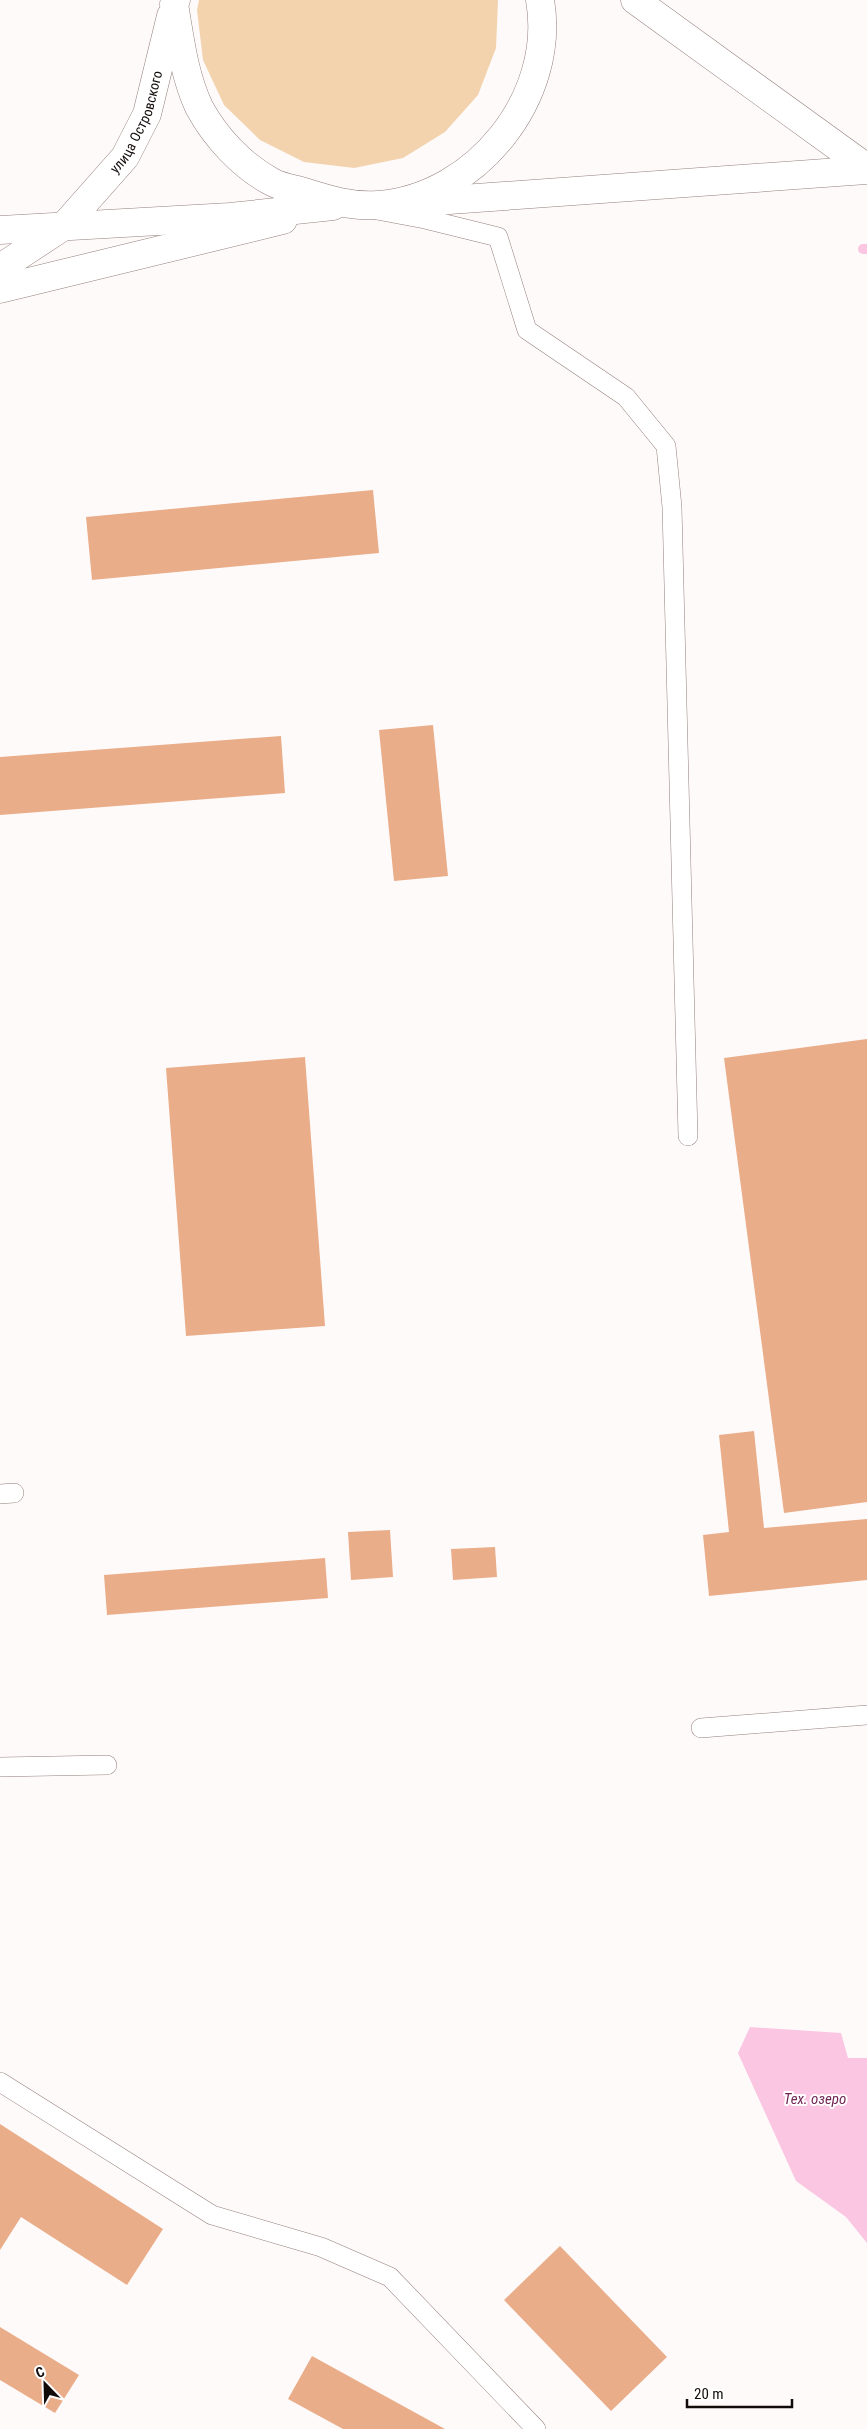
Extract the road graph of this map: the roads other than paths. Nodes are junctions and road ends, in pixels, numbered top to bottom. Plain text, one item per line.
1 (540, 0) edge
2 (635, 0) edge
3 (175, 1) edge
4 (867, 169) edge
5 (346, 205) junction
6 (379, 205) junction
7 (64, 226) junction
8 (0, 230) edge
9 (0, 268) edge
10 (0, 289) edge
11 (688, 1136) dead end
12 (867, 1715) edge
13 (701, 1728) dead end
14 (107, 1765) dead end
15 (0, 1767) edge
16 (0, 2082) edge
17 (536, 2429) edge

1 - 6 street
2 - 4 street
3 - 5 street
3 - 7 street, улица Островского
4 - 6 street
5 - 6 street
5 - 7 street
5 - 10 street
5 - 11 lane
7 - 8 street
7 - 9 street
12 - 13 lane
14 - 15 lane
16 - 17 lane

